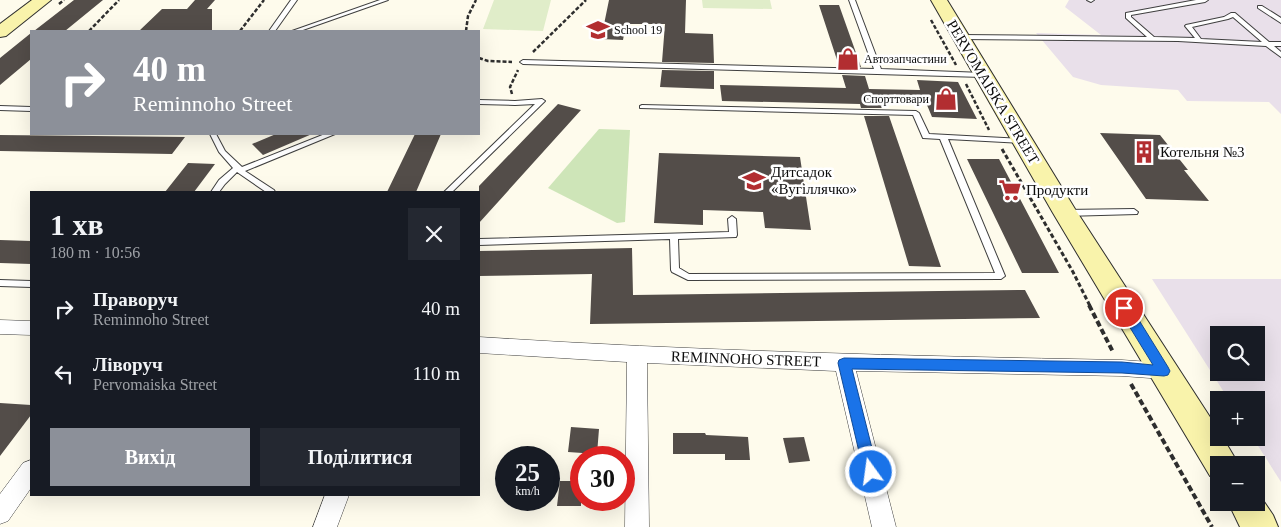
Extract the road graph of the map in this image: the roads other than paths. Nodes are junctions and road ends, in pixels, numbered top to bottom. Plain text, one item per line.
1 (43, 0) edge
2 (294, 0) edge
3 (385, 0) edge
4 (852, 0) edge
5 (1205, 0) edge
6 (1260, 7) dead end
7 (934, 9) edge
8 (1281, 21) edge
9 (273, 30) edge
10 (298, 30) edge
11 (0, 32) edge
12 (961, 37) junction
13 (1152, 38) junction
14 (1199, 40) junction
15 (1267, 43) junction
16 (1281, 44) edge
17 (1281, 56) edge
18 (523, 62) road end
19 (878, 71) junction
20 (972, 75) junction
21 (480, 102) edge
22 (0, 108) edge
23 (642, 108) dead end
24 (30, 109) edge
25 (213, 135) edge
26 (328, 135) edge
27 (943, 137) junction
28 (1021, 141) junction
29 (239, 168) junction
30 (217, 191) edge
31 (269, 191) edge
32 (449, 191) edge
33 (1134, 212) dead end
34 (1065, 213) junction
35 (732, 219) dead end
36 (674, 236) junction
37 (480, 242) edge
38 (0, 283) edge
39 (30, 284) edge
40 (0, 327) edge
41 (30, 328) edge
42 (480, 344) edge
43 (637, 355) junction
44 (844, 363) junction
45 (1164, 371) junction
46 (1216, 456) edge
47 (30, 471) edge
48 (337, 496) edge
49 (1250, 511) edge
50 (0, 513) edge
51 (325, 527) edge
52 (636, 527) edge
53 (884, 527) edge
54 (1260, 527) edge

1 - 11 main road
2 - 9 lane
3 - 10 lane
4 - 19 lane
5 - 13 lane
6 - 8 lane
7 - 12 main road, PERVOMAISKA STREET
12 - 13 lane
12 - 20 main road, PERVOMAISKA STREET
13 - 14 lane
14 - 15 lane
14 - 15 lane
15 - 16 lane
15 - 17 lane
18 - 19 lane
19 - 20 lane
20 - 28 main road, PERVOMAISKA STREET
21 - 32 lane
22 - 24 lane
23 - 27 lane
25 - 29 lane
26 - 29 lane
27 - 28 lane
27 - 36 lane
28 - 34 main road, PERVOMAISKA STREET
29 - 30 lane
29 - 31 lane
33 - 34 lane
34 - 45 main road, PERVOMAISKA STREET
35 - 36 lane
36 - 37 lane
38 - 39 lane
40 - 41 street
42 - 43 street, REMINNOHO STREET
43 - 44 street, REMINNOHO STREET
43 - 52 street
44 - 45 street, REMINNOHO STREET
44 - 53 street
45 - 46 main road, PERVOMAISKA STREET
47 - 50 street
48 - 51 street
49 - 54 main road

